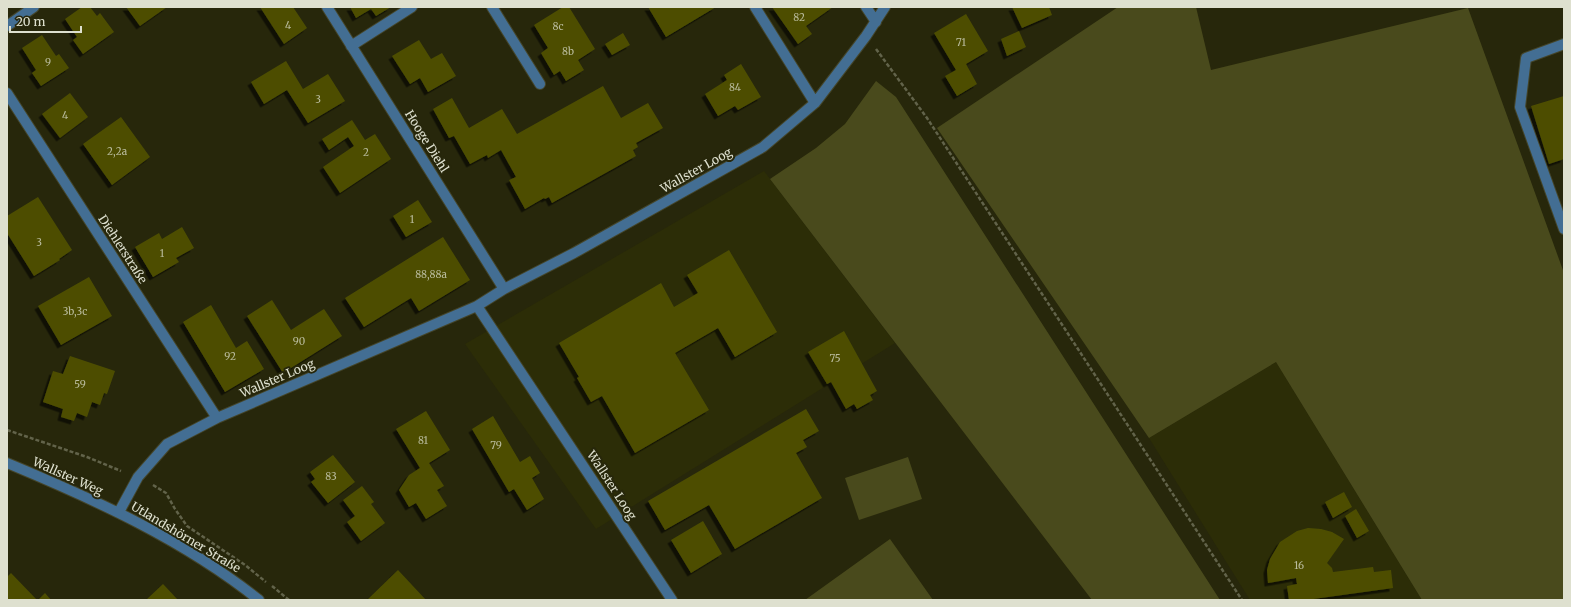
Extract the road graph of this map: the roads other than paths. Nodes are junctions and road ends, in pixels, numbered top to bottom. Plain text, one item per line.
1 (34, 7) edge
2 (327, 7) edge
3 (412, 7) edge
4 (492, 7) edge
5 (755, 7) edge
6 (866, 7) edge
7 (885, 7) edge
8 (876, 22) junction
9 (7, 26) edge
10 (1564, 44) edge
11 (352, 46) junction
12 (540, 84) dead end
13 (7, 93) edge
14 (815, 103) junction
15 (1564, 228) edge
16 (504, 289) junction
17 (477, 306) junction
18 (217, 418) junction
19 (7, 463) edge
20 (119, 512) junction
21 (259, 600) edge
22 (672, 600) edge

1 - 9 street
2 - 11 street, Hooge Diehl
3 - 11 street
4 - 12 street
5 - 14 street
6 - 8 street
7 - 8 street, Wallster Loog
8 - 14 street, Wallster Loog
10 - 15 street
11 - 16 street, Hooge Diehl
13 - 18 street, Diehlerstraße
14 - 16 street, Wallster Loog
16 - 17 street, Wallster Loog
17 - 18 street, Wallster Loog
17 - 22 street, Wallster Loog
18 - 20 street, Wallster Loog
19 - 20 street, Wallster Weg
20 - 21 street, Utlandshörner Straße

